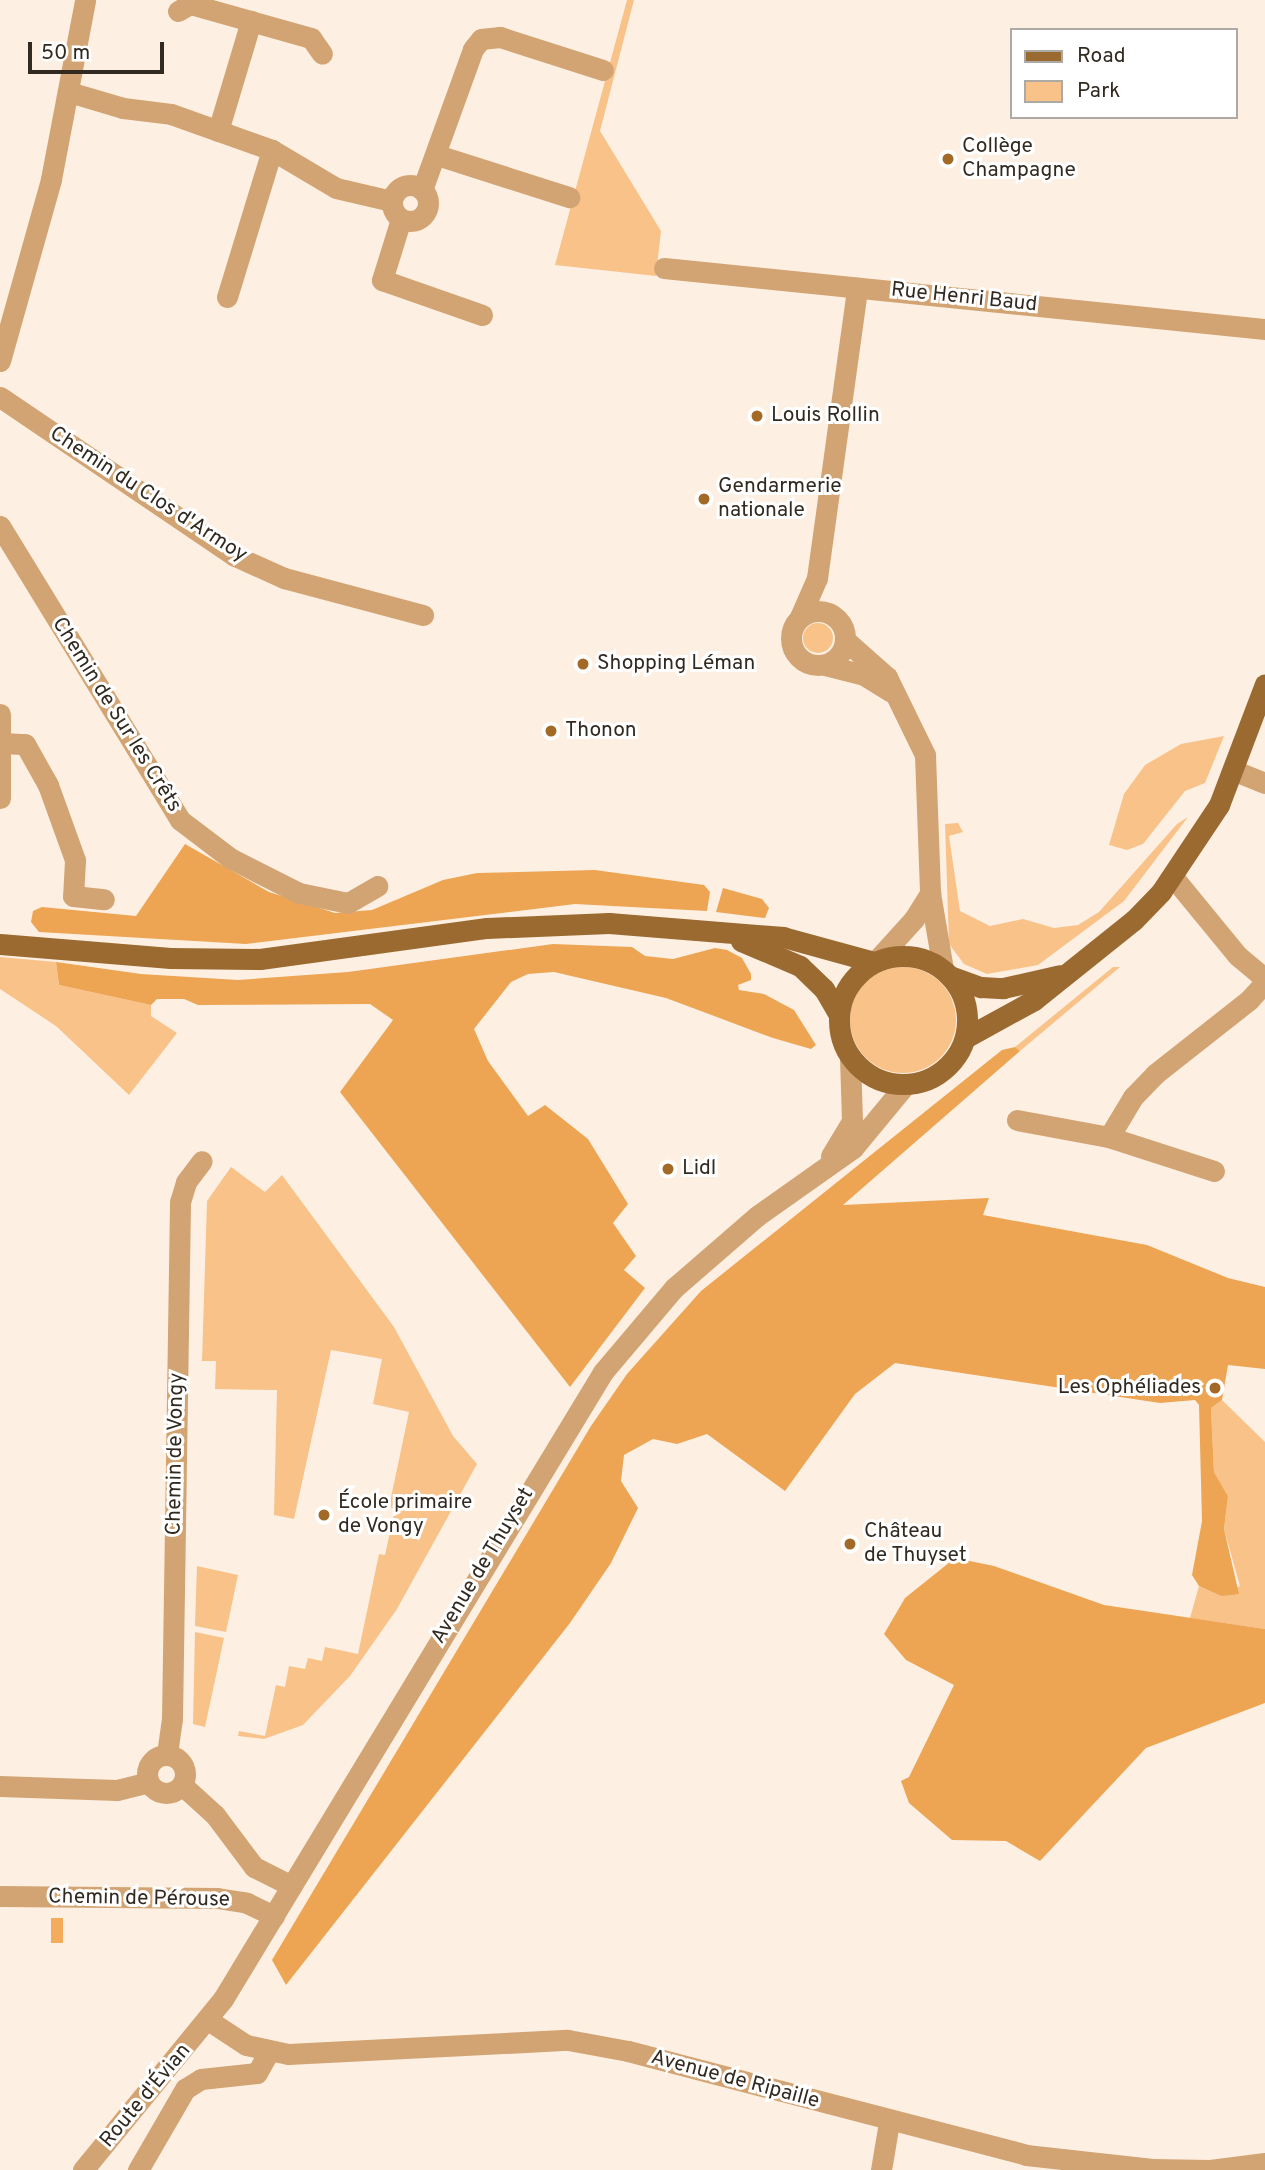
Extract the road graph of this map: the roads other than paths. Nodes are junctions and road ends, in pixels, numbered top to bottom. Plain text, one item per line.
1 (85, 0) edge
2 (178, 11) dead end
3 (251, 22) junction
4 (322, 54) dead end
5 (603, 70) dead end
6 (69, 92) junction
7 (218, 131) junction
8 (272, 150) junction
9 (437, 155) junction
10 (422, 190) junction
11 (569, 197) dead end
12 (396, 210) junction
13 (664, 268) dead end
14 (857, 288) junction
15 (228, 298) dead end
16 (482, 315) dead end
17 (1265, 329) edge
18 (0, 361) edge
19 (0, 397) edge
20 (0, 526) edge
21 (817, 579) junction
22 (830, 613) junction
23 (423, 615) dead end
24 (800, 617) junction
25 (845, 639) junction
26 (825, 665) junction
27 (1265, 684) edge
28 (897, 696) junction
29 (0, 714) edge
30 (3, 743) junction
31 (1235, 771) junction
32 (1265, 783) edge
33 (0, 798) edge
34 (1173, 877) junction
35 (377, 886) dead end
36 (930, 893) junction
37 (104, 899) dead end
38 (722, 934) junction
39 (0, 944) edge
40 (875, 962) junction
41 (947, 973) junction
42 (1062, 974) junction
43 (1265, 980) edge
44 (839, 1015) junction
45 (965, 1038) junction
46 (850, 1056) junction
47 (906, 1084) junction
48 (1017, 1119) dead end
49 (1109, 1137) junction
50 (202, 1161) dead end
51 (823, 1166) junction
52 (1214, 1171) dead end
53 (167, 1754) junction
54 (148, 1782) junction
55 (182, 1785) junction
56 (0, 1786) edge
57 (292, 1886) junction
58 (0, 1896) edge
59 (274, 1916) junction
60 (208, 2020) junction
61 (269, 2051) junction
62 (888, 2122) junction
63 (1265, 2163) edge
64 (83, 2170) edge
65 (138, 2170) edge
66 (881, 2170) edge

1 - 6 street
2 - 3 street
3 - 4 street
3 - 7 street
5 - 9 street
6 - 7 street
6 - 18 street
7 - 8 street
8 - 12 street
8 - 15 street
9 - 10 street
9 - 11 street
10 - 12 street
10 - 12 street
12 - 16 street
13 - 14 street, Rue Henri Baud
14 - 17 street, Rue Henri Baud
14 - 21 street
19 - 23 street, Chemin du Clos d'Armoy
20 - 35 street, Chemin de Sur les Crêts
21 - 22 street
21 - 24 street
22 - 24 street
22 - 25 street
24 - 26 street
25 - 26 street
25 - 28 street
26 - 28 street
27 - 31 main road
28 - 36 street
29 - 30 street
30 - 33 street
30 - 37 street
31 - 32 street
31 - 34 main road
34 - 42 main road
34 - 43 street
36 - 40 street
36 - 41 street
38 - 39 main road
38 - 40 main road
38 - 44 main road
40 - 41 main road
40 - 44 main road
41 - 42 main road
41 - 45 main road
42 - 45 main road
43 - 49 street
44 - 46 main road
45 - 47 main road
46 - 47 main road
46 - 51 street, Avenue de Thuyset
47 - 51 street, Avenue de Thuyset
48 - 49 street
49 - 52 street
50 - 53 street, Chemin de Vongy
51 - 57 street, Avenue de Thuyset
53 - 54 street
53 - 55 street
54 - 55 street
54 - 56 street
55 - 57 street
57 - 59 street, Avenue de Thuyset
58 - 59 street, Chemin de Pérouse
59 - 60 street, Avenue de Thuyset
60 - 61 street, Avenue de Ripaille
60 - 64 street, Route d'Évian
61 - 62 street, Avenue de Ripaille
61 - 65 street
62 - 63 street, Avenue de Ripaille
62 - 66 street

